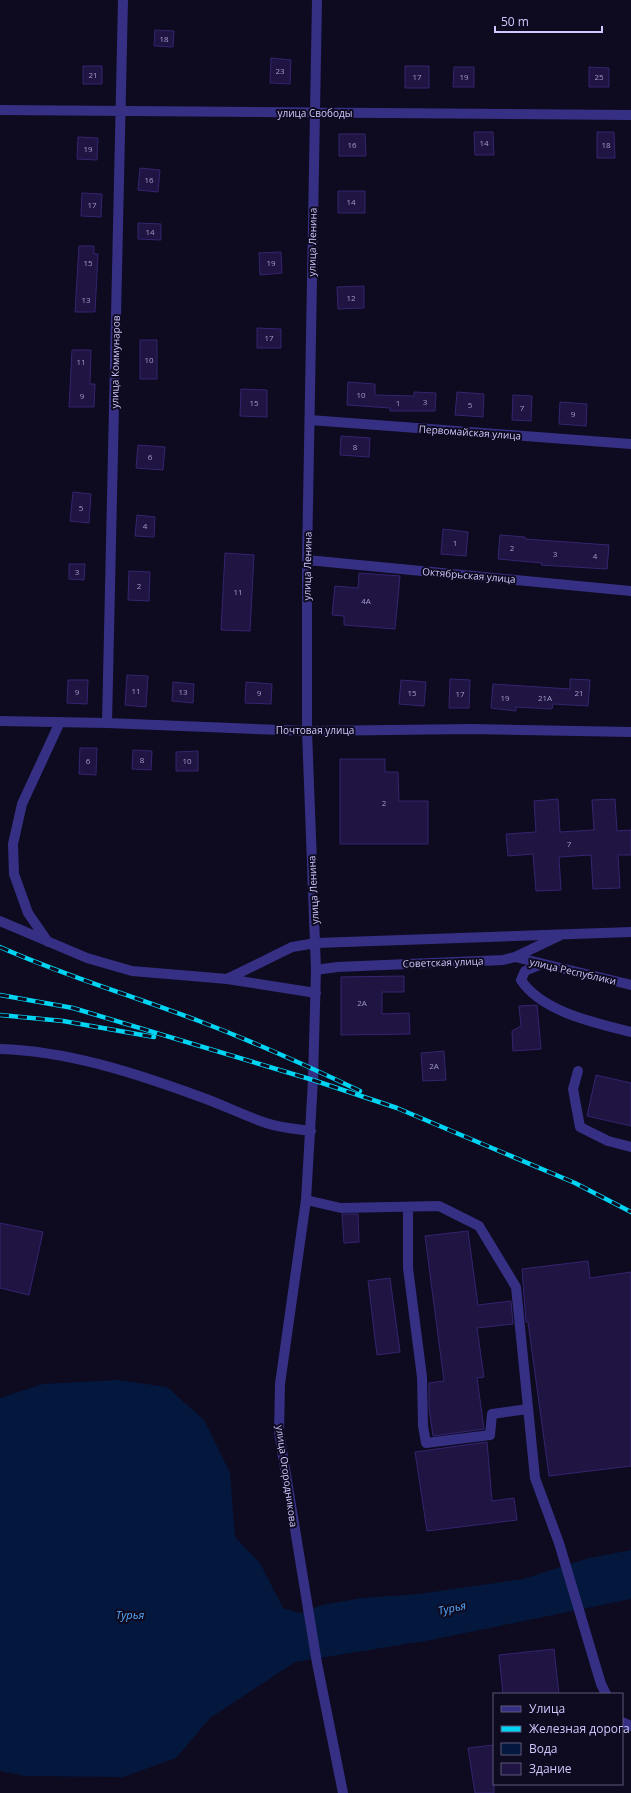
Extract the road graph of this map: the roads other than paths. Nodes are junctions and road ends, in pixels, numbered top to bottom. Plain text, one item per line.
1 (123, 0) edge
2 (316, 0) edge
3 (0, 110) edge
4 (121, 111) junction
5 (315, 113) junction
6 (631, 115) edge
7 (310, 420) junction
8 (631, 444) edge
9 (307, 560) junction
10 (631, 591) edge
11 (0, 722) edge
12 (60, 722) junction
13 (107, 723) junction
14 (307, 731) junction
15 (631, 732) edge
16 (0, 921) edge
17 (631, 932) edge
18 (564, 933) junction
19 (48, 942) junction
20 (316, 943) junction
21 (515, 957) junction
22 (542, 964) junction
23 (316, 970) junction
24 (227, 979) junction
25 (631, 985) edge
26 (316, 993) junction
27 (631, 1032) edge
28 (0, 1049) edge
29 (578, 1071) dead end
30 (311, 1132) junction
31 (631, 1147) edge
32 (306, 1200) junction
33 (408, 1207) junction
34 (528, 1409) junction
35 (606, 1693) edge
36 (343, 1793) edge

1 - 4 street, улица Коммунаров
2 - 5 street, улица Ленина
3 - 4 street, улица Свободы
4 - 5 street, улица Свободы
4 - 13 street, улица Коммунаров
5 - 6 street, улица Свободы
5 - 7 street, улица Ленина
7 - 8 street, Первомайская улица
7 - 9 street, улица Ленина
9 - 10 street, Октябрьская улица
9 - 14 street, улица Ленина
11 - 12 street, Почтовая улица
12 - 13 street, Почтовая улица
12 - 19 street
13 - 14 street, Почтовая улица
14 - 15 street, Почтовая улица
14 - 20 street, улица Ленина
16 - 19 street
17 - 18 street, Советская улица
18 - 20 street, Советская улица
18 - 21 street, Советская улица
19 - 24 street
20 - 23 street, улица Ленина
20 - 24 street, Советская улица
21 - 22 street, улица Республики
21 - 23 street, Советская улица
22 - 25 street, улица Республики
22 - 27 street
23 - 26 street, улица Ленина
24 - 26 street
26 - 30 street, улица Ленина
28 - 30 street
29 - 31 street
30 - 32 street, улица Огородникова
32 - 33 street
32 - 36 street, улица Огородникова
33 - 34 street
33 - 34 street
34 - 35 street

